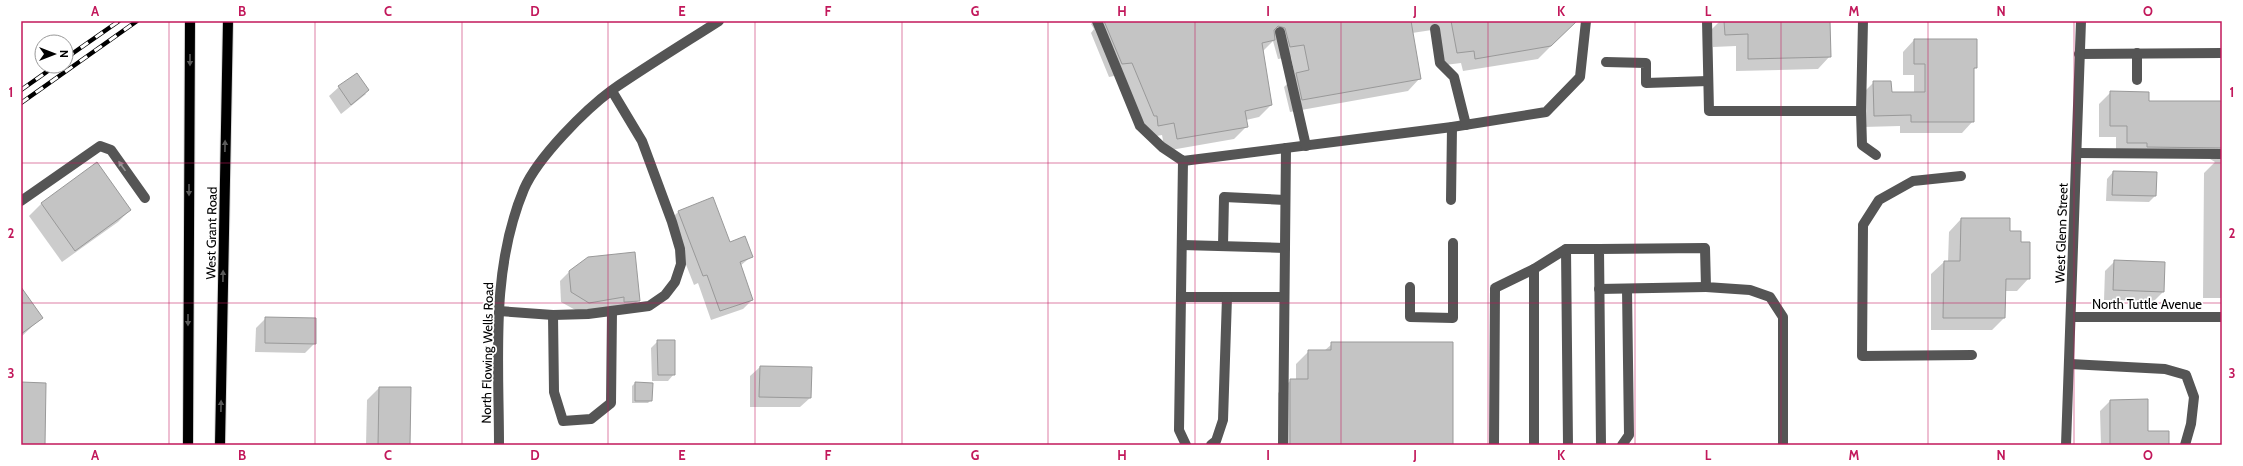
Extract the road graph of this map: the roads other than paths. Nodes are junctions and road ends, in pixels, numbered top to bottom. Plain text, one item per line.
1 (190, 21) edge
2 (228, 21) edge
3 (719, 21) edge
4 (1097, 21) edge
5 (1586, 21) edge
6 (1707, 21) edge
7 (1863, 21) edge
8 (2081, 21) edge
9 (1435, 30) dead end
10 (1280, 32) dead end
11 (2222, 53) edge
12 (2079, 54) junction
13 (2137, 54) junction
14 (1606, 62) dead end
15 (2137, 80) dead end
16 (1708, 81) junction
17 (612, 91) junction
18 (1861, 110) junction
19 (1466, 125) junction
20 (1452, 127) junction
21 (1306, 146) junction
22 (1286, 148) junction
23 (2077, 153) junction
24 (2222, 154) edge
25 (1876, 155) dead end
26 (1183, 161) junction
27 (1961, 176) dead end
28 (145, 198) dead end
29 (1285, 200) junction
30 (1451, 200) dead end
31 (21, 201) edge
32 (1453, 243) dead end
33 (1182, 245) junction
34 (1223, 246) junction
35 (1285, 248) junction
36 (1566, 249) junction
37 (1598, 249) junction
38 (1534, 269) junction
39 (1410, 287) dead end
40 (1706, 287) junction
41 (1599, 289) junction
42 (1627, 289) junction
43 (1181, 297) junction
44 (1227, 297) junction
45 (1284, 297) junction
46 (499, 311) junction
47 (612, 311) junction
48 (553, 315) junction
49 (2072, 317) junction
50 (2222, 317) edge
51 (1972, 355) dead end
52 (2070, 364) junction
53 (188, 445) edge
54 (220, 445) edge
55 (499, 445) edge
56 (1186, 445) edge
57 (1211, 445) edge
58 (1283, 445) edge
59 (1494, 445) edge
60 (1534, 445) edge
61 (1568, 445) edge
62 (1601, 445) edge
63 (1622, 445) edge
64 (1783, 445) edge
65 (2066, 445) edge
66 (2185, 445) edge

1 -> 53 main road, West Grant Road
54 -> 2 main road, West Grant Road
3 - 17 street, North Flowing Wells Road
4 - 26 street
5 - 19 street
6 - 16 street
7 - 18 street
8 - 12 street, West Glenn Street
9 - 19 street
10 - 21 street
11 - 13 street
12 - 13 street
12 - 23 street, West Glenn Street
13 - 15 street
14 - 16 street
16 - 18 street
17 - 46 street, North Flowing Wells Road
17 - 47 street
18 - 25 street
19 - 20 street
20 - 21 street
20 - 30 street
21 - 22 street
22 - 26 street
22 - 29 street
23 - 24 street
23 - 49 street, West Glenn Street
26 - 33 street
27 - 51 street
28 -> 31 street
29 - 34 street
29 - 35 street
32 - 39 street
33 - 34 street
33 - 43 street
34 - 35 street
35 - 45 street
36 - 37 street
36 - 38 street
36 - 61 street
37 - 40 street
37 - 41 street
38 - 59 street
38 - 60 street
40 - 42 street
40 - 64 street
41 - 42 street
41 - 62 street
42 - 63 street
43 - 44 street
43 - 56 street
44 - 45 street
44 - 57 street
45 - 58 street
46 - 48 street
46 - 55 street, North Flowing Wells Road
47 - 48 street
47 - 48 street
49 - 50 street, North Tuttle Avenue
49 - 52 street, West Glenn Street
52 - 65 street, West Glenn Street
52 - 66 street

